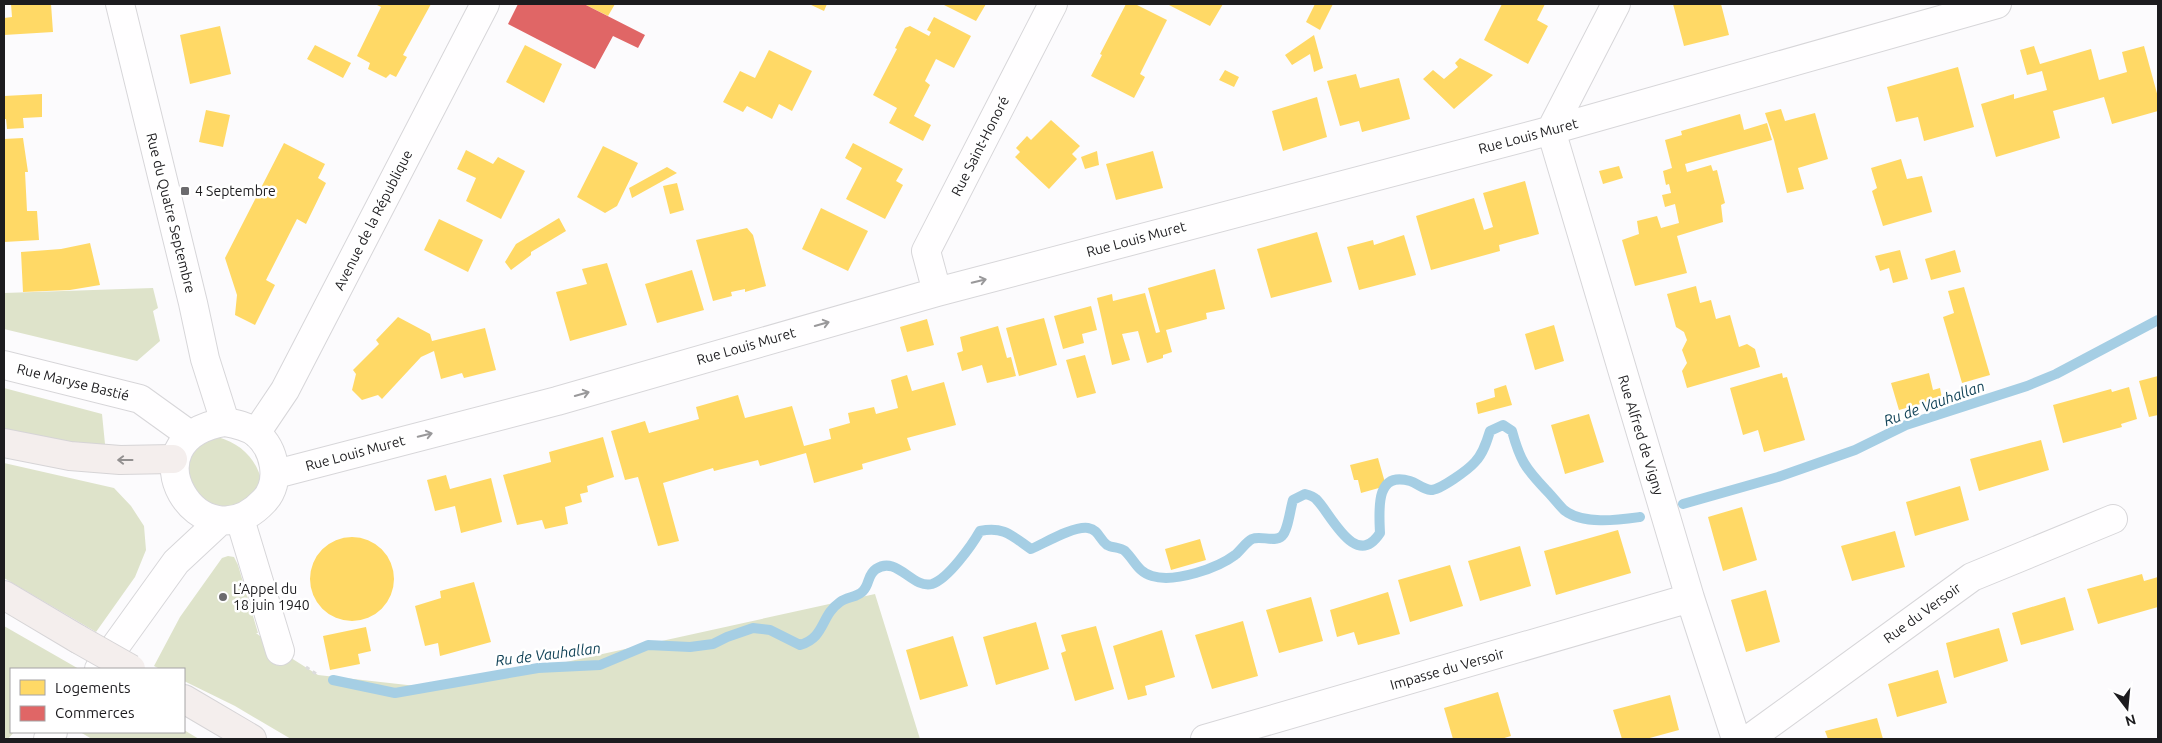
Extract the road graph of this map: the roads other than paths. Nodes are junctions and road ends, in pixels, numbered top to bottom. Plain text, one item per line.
1 (120, 4) edge
2 (485, 4) edge
3 (1053, 4) edge
4 (1616, 4) edge
5 (1996, 4) edge
6 (1550, 130) junction
7 (937, 292) junction
8 (4, 365) edge
9 (224, 422) junction
10 (256, 433) junction
11 (190, 434) junction
12 (4, 443) edge
13 (174, 460) junction
14 (276, 474) junction
15 (191, 507) junction
16 (2113, 519) dead end
17 (230, 520) junction
18 (176, 562) junction
19 (4, 595) edge
20 (1690, 598) junction
21 (280, 651) dead end
22 (99, 668) edge
23 (129, 668) edge
24 (185, 701) edge
25 (252, 739) edge
26 (1205, 739) edge
27 (1736, 739) edge
28 (1749, 739) edge

1 - 9 street, Rue du Quatre Septembre
2 - 10 street, Avenue de la République
3 - 7 street, Rue Saint-Honoré
4 - 6 street
5 - 6 street, Rue Louis Muret
7 -> 6 street, Rue Louis Muret
6 - 20 street, Rue Alfred de Vigny
14 -> 7 street, Rue Louis Muret
8 - 11 street, Rue Maryse Bastié
9 - 10 street
9 - 11 street
10 - 14 street
11 - 13 street
13 -> 12 main road
13 - 15 street
14 - 17 street
15 - 17 street
15 - 18 street
16 - 28 street, Rue du Versoir
17 - 18 street
17 - 21 street
18 - 22 street
19 - 23 main road, bridge
20 - 26 street, Impasse du Versoir
20 - 27 street, Rue Alfred de Vigny
24 - 25 main road

